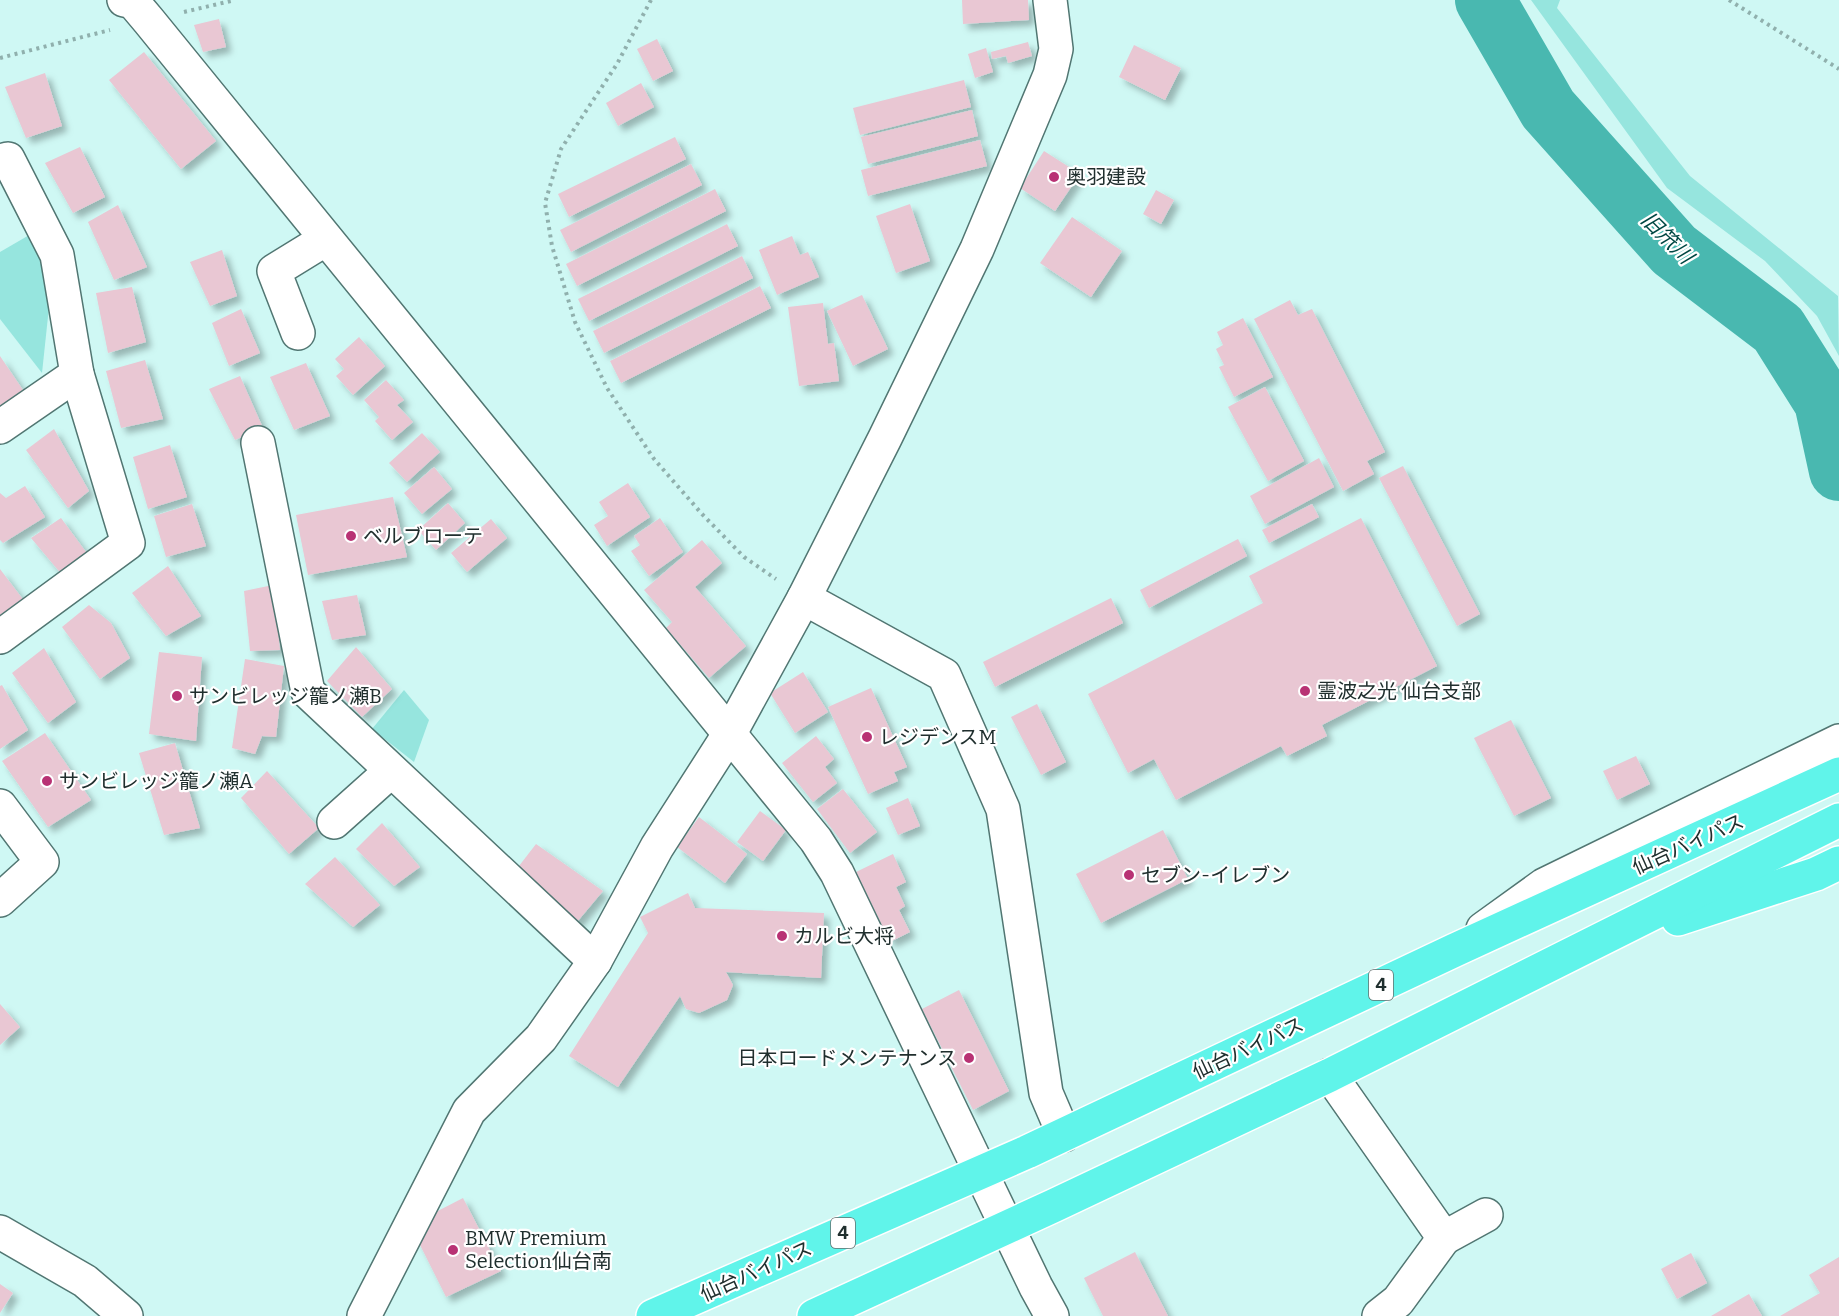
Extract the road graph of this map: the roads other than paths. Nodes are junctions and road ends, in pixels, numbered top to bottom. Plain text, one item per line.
1 (124, 0) edge
2 (1050, 0) edge
3 (0, 161) edge
4 (326, 239) junction
5 (298, 333) dead end
6 (77, 374) junction
7 (0, 427) edge
8 (258, 443) dead end
9 (804, 598) junction
10 (0, 638) edge
11 (730, 733) junction
12 (1839, 741) edge
13 (391, 771) junction
14 (1839, 774) edge
15 (1777, 788) junction
16 (0, 806) edge
17 (1839, 820) edge
18 (334, 822) dead end
19 (1827, 869) edge
20 (0, 900) edge
21 (1607, 937) junction
22 (595, 962) junction
23 (1330, 1075) junction
24 (1064, 1135) junction
25 (981, 1173) junction
26 (1486, 1215) dead end
27 (1007, 1228) junction
28 (0, 1232) edge
29 (1444, 1239) junction
30 (126, 1316) edge
31 (364, 1316) edge
32 (653, 1316) edge
33 (814, 1316) edge
34 (1052, 1316) edge
35 (1379, 1316) edge

1 - 4 street
2 - 9 street
3 - 6 street
4 - 5 street
4 - 11 street
6 - 7 street
6 - 10 street
8 - 13 street
9 - 11 street
9 - 24 street
11 - 22 street
11 - 25 street
12 - 15 street
13 - 18 street
13 - 22 street
14 - 15 highway, 仙台バイパス / 4
15 - 24 highway, 仙台バイパス / 4
16 - 20 street
17 - 21 highway
19 - 21 highway
21 - 23 highway
22 - 31 street
23 - 27 highway
23 - 29 street
24 - 25 highway, 仙台バイパス / 4
25 - 27 street
25 - 32 highway, 仙台バイパス / 4
26 - 29 street
27 - 33 highway
27 - 34 street
28 - 30 street
29 - 35 street

